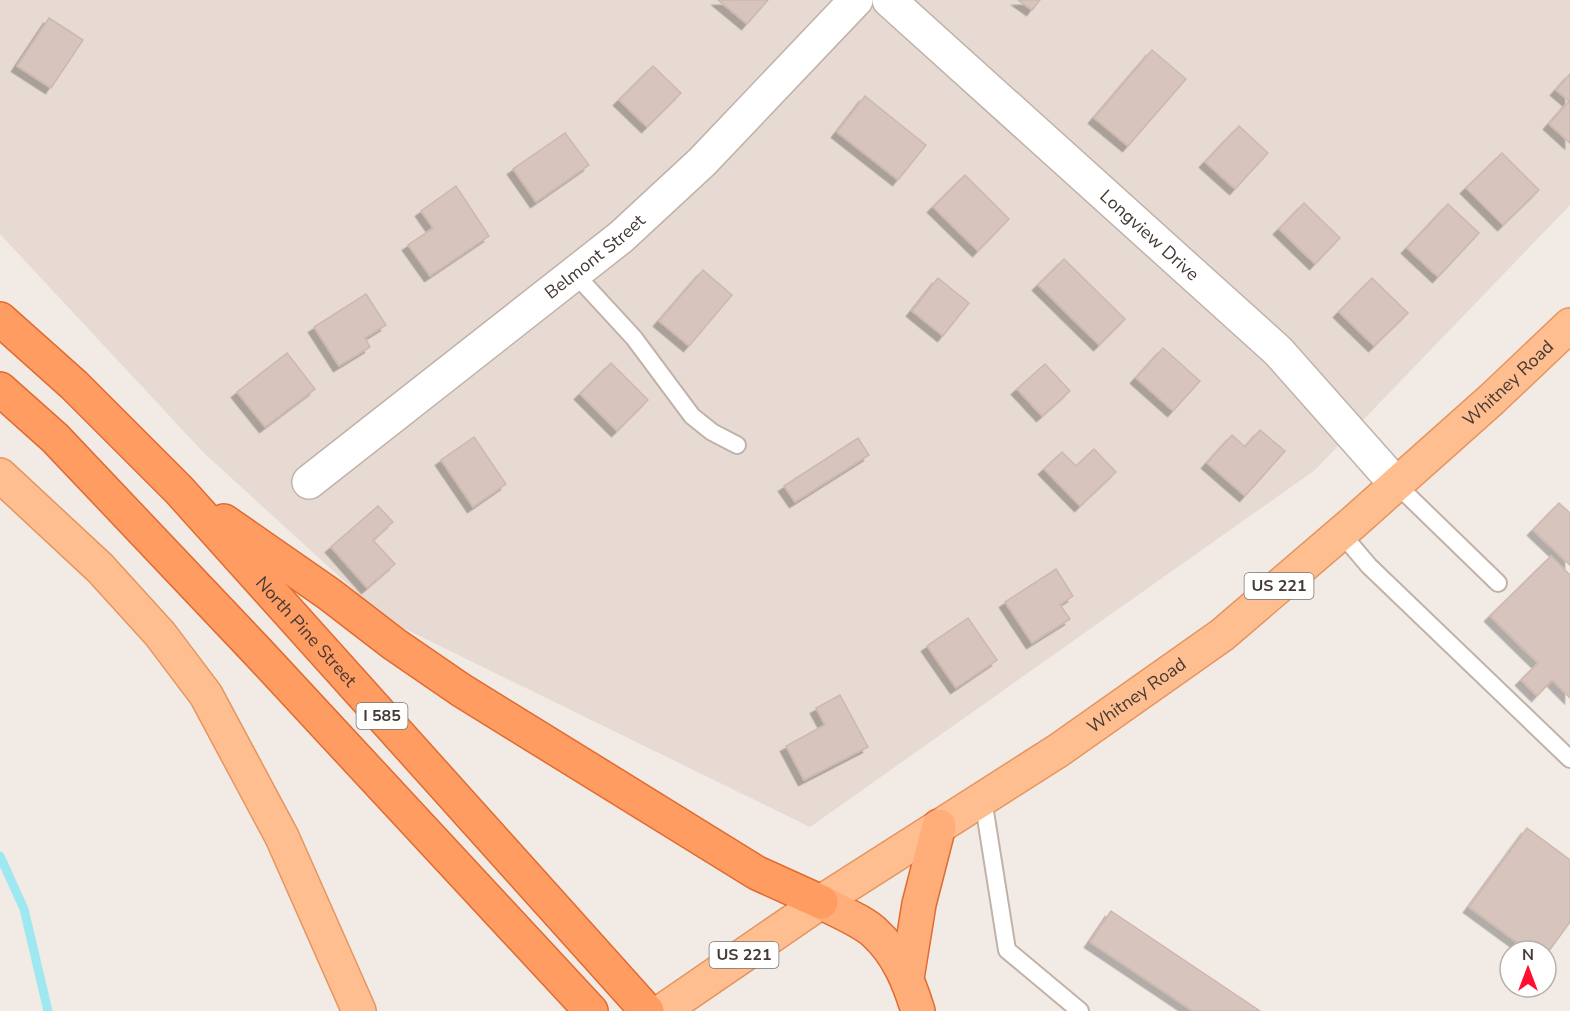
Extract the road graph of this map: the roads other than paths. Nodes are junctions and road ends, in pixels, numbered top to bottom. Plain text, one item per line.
1 (856, 0) edge
2 (899, 3) edge
3 (575, 274) junction
4 (0, 319) edge
5 (1570, 325) edge
6 (6, 396) edge
7 (736, 445) dead end
8 (0, 475) edge
9 (309, 482) dead end
10 (1396, 484) junction
11 (179, 490) junction
12 (1341, 533) junction
13 (1498, 583) dead end
14 (1570, 759) edge
15 (983, 799) junction
16 (939, 826) junction
17 (821, 902) junction
18 (907, 978) junction
19 (359, 1011) edge
20 (591, 1011) edge
21 (647, 1011) edge
22 (662, 1011) edge
23 (918, 1011) edge
24 (1080, 1011) edge

1 - 3 street, Belmont Street
2 - 10 street, Longview Drive
3 - 7 lane
3 - 9 street, Belmont Street
4 - 11 highway, North Pine Street / I 585
5 - 10 main road, Whitney Road / US 221
6 - 20 highway, I 585
8 - 19 main road
10 - 12 main road, Whitney Road / US 221
10 - 13 lane
11 - 17 highway
11 - 21 highway, North Pine Street / I 585
12 - 14 lane
12 - 15 main road, Whitney Road / US 221
15 - 16 main road, Whitney Road / US 221
15 - 24 lane
16 - 17 main road, Whitney Road / US 221
16 - 18 highway
17 - 18 highway
17 - 22 main road, Whitney Road / US 221
18 - 23 highway

